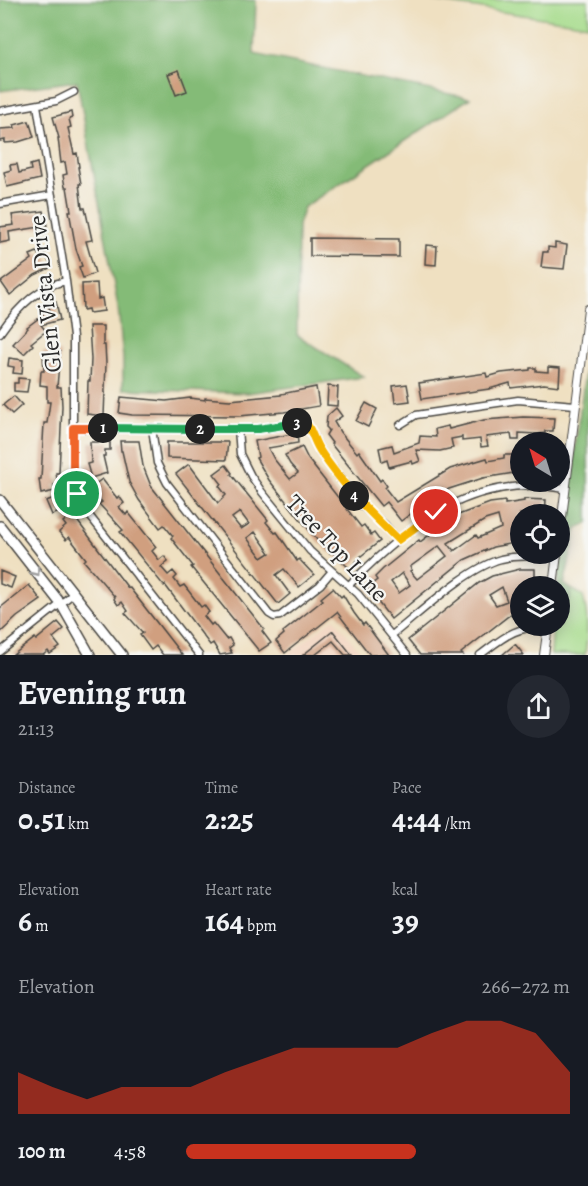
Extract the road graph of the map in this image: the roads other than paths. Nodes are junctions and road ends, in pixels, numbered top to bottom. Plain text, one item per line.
1 (74, 92) dead end
2 (37, 105) junction
3 (0, 111) edge
4 (52, 195) junction
5 (0, 204) edge
6 (66, 281) junction
7 (588, 309) edge
8 (3, 324) edge
9 (0, 333) edge
10 (575, 405) junction
11 (400, 425) dead end
12 (73, 428) junction
13 (152, 428) junction
14 (238, 429) junction
15 (570, 447) edge
16 (510, 487) edge
17 (0, 500) edge
18 (0, 526) edge
19 (398, 540) junction
20 (510, 557) edge
21 (332, 571) junction
22 (349, 585) junction
23 (74, 594) junction
24 (61, 604) junction
25 (510, 634) edge
26 (392, 635) junction
27 (547, 636) edge
28 (0, 652) edge
29 (90, 655) edge
30 (122, 655) edge
31 (199, 655) edge
32 (407, 655) edge
33 (480, 655) edge
34 (544, 655) edge

1 - 2 street
2 - 3 street
2 - 4 street, Glen Vista Drive
4 - 5 street
4 - 6 street, Glen Vista Drive
6 - 8 street
6 - 12 street, Glen Vista Drive
7 - 10 street
8 - 9 street
10 - 11 street
10 - 15 street
12 - 13 street
12 - 31 street, Glen Vista Drive
13 - 14 street
13 - 21 street
14 - 19 street
14 - 21 street, Tree Top Lane
16 - 19 street
17 - 23 main road
18 -> 24 main road
19 - 22 street
20 - 26 street
21 - 22 street, Tree Top Lane
22 - 26 street, Tree Top Lane
23 - 24 street
23 - 30 main road
24 - 28 street
24 - 29 main road
25 - 33 street
26 - 32 street, Tree Top Lane
27 - 34 street

